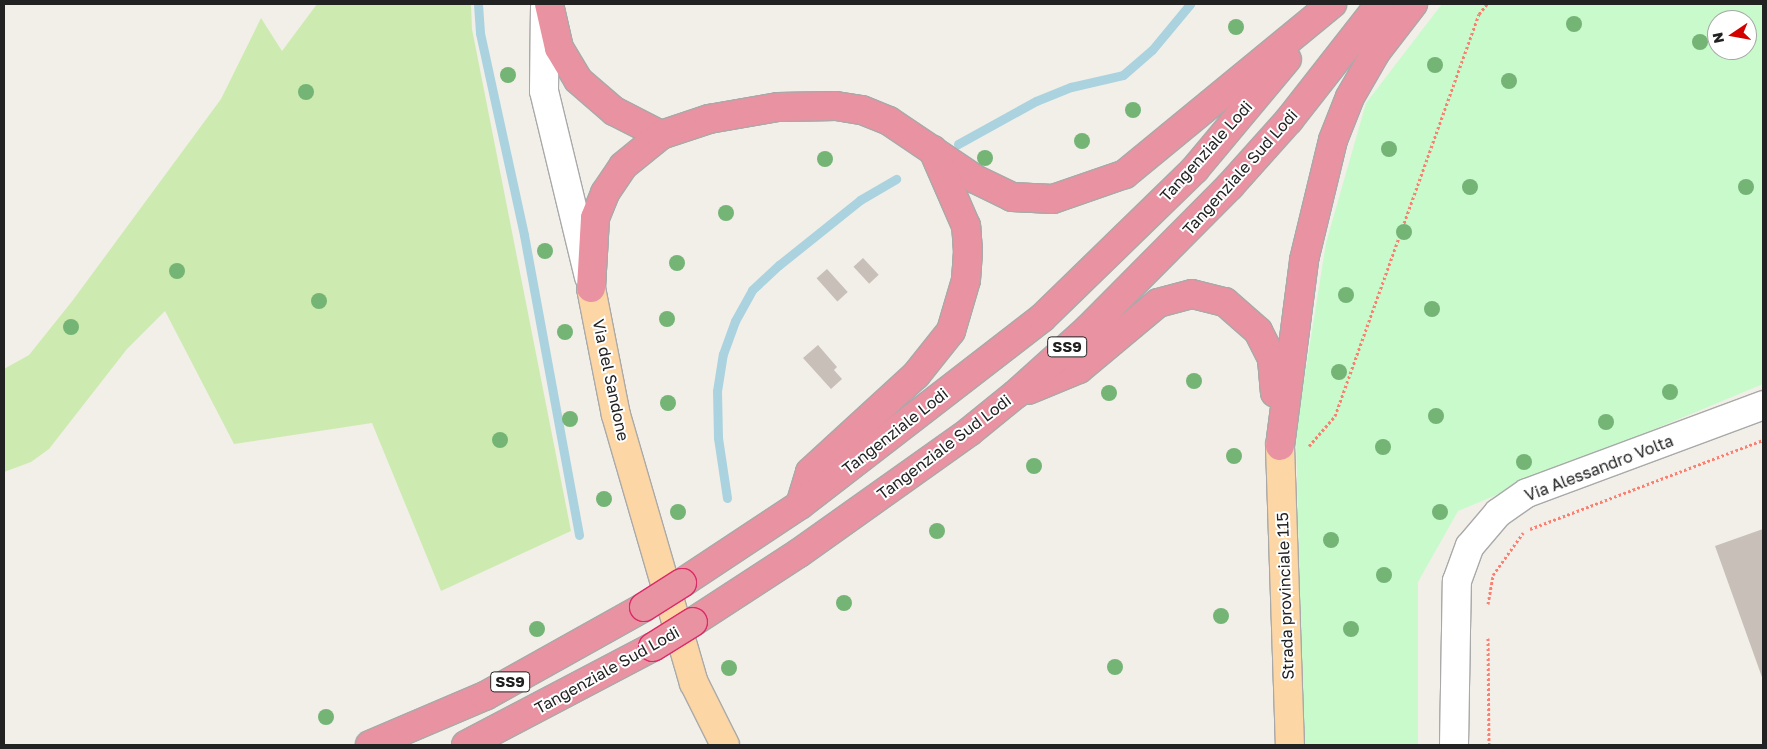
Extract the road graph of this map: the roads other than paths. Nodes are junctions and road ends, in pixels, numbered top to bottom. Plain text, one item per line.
1 (545, 4) edge
2 (549, 4) edge
3 (1333, 4) edge
4 (1380, 4) edge
5 (1413, 4) edge
6 (661, 135) junction
7 (933, 150) junction
8 (591, 288) junction
9 (1016, 394) junction
10 (1763, 405) edge
11 (1280, 453) junction
12 (800, 505) junction
13 (370, 745) edge
14 (466, 745) edge
15 (725, 745) edge
16 (1290, 745) edge
17 (1454, 745) edge

1 - 8 street, Via del Sandone
2 - 6 highway
3 - 7 highway
3 - 12 highway, Tangenziale Lodi / SS9
4 - 9 highway, Tangenziale Sud Lodi / SS9
5 - 11 highway
6 - 7 highway
6 - 8 highway
7 - 12 highway
8 - 15 main road, Via del Sandone
9 - 11 highway
9 - 14 highway, Tangenziale Sud Lodi / SS9, bridge
10 - 17 street, Via Alessandro Volta
11 - 16 main road, Strada provinciale 115
12 - 13 highway, Tangenziale Lodi / SS9, bridge

